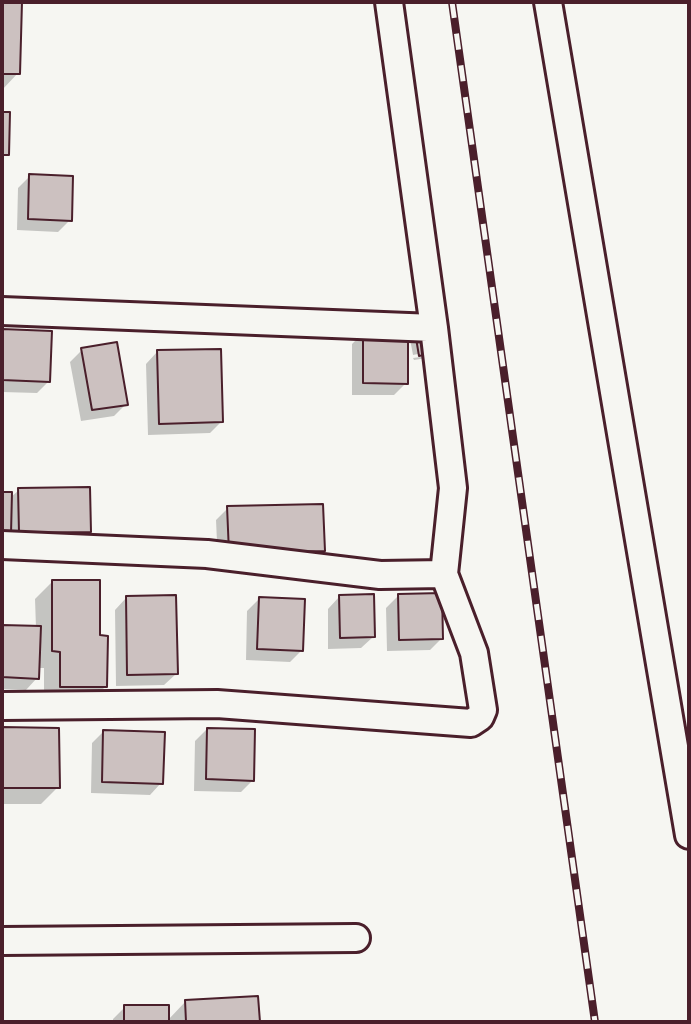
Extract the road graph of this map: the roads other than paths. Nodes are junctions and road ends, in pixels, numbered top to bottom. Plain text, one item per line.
1 (388, 2) edge
2 (548, 2) edge
3 (2, 311) edge
4 (434, 328) junction
5 (2, 545) edge
6 (444, 574) junction
7 (2, 706) edge
8 (689, 835) edge
9 (356, 938) dead end
10 (2, 940) edge

1 - 4 street
2 - 8 street
3 - 4 street
4 - 6 street
5 - 6 street
6 - 7 street
9 - 10 street

